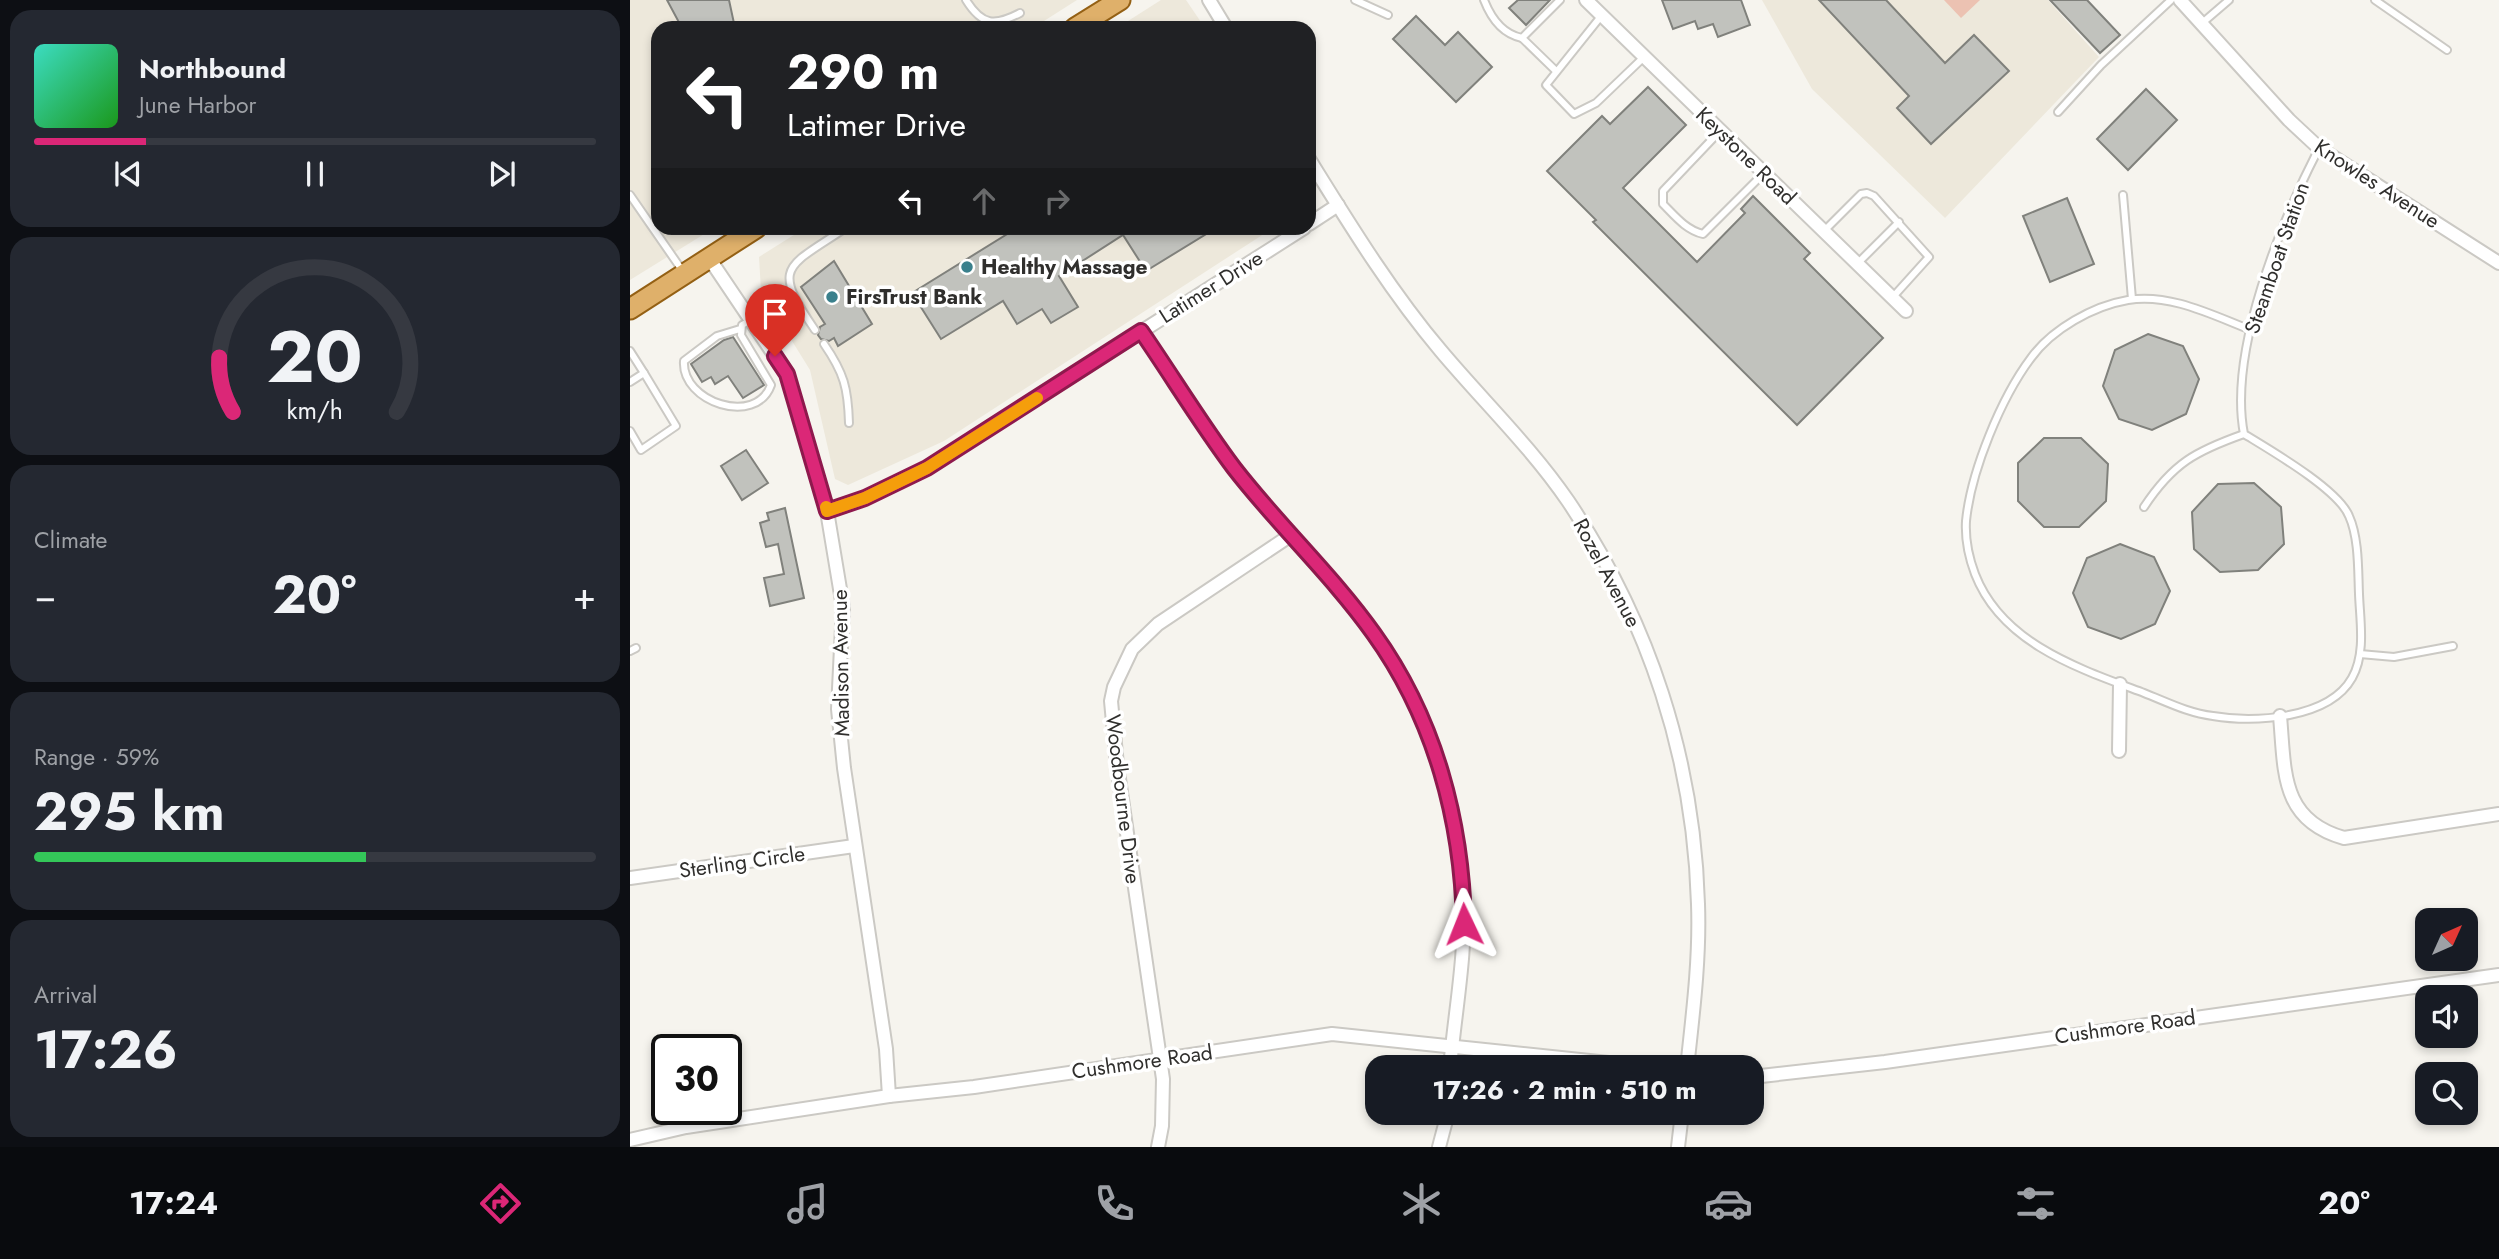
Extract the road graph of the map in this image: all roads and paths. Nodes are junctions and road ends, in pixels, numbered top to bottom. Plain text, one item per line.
1 (967, 0) edge
2 (1120, 0) edge
3 (1209, 0) edge
4 (1355, 0) edge
5 (1484, 0) edge
6 (1560, 0) edge
7 (2171, 0) edge
8 (2180, 0) edge
9 (2229, 0) edge
10 (2375, 0) edge
11 (1588, 1) edge
12 (1020, 13) dead end
13 (1388, 15) dead end
14 (1602, 15) junction
15 (989, 21) edge
16 (1004, 21) edge
17 (1086, 21) edge
18 (1222, 21) edge
19 (2202, 24) junction
20 (1522, 38) junction
21 (2448, 50) dead end
22 (1644, 57) junction
23 (1556, 71) junction
24 (2058, 112) dead end
25 (1720, 131) junction
26 (2319, 148) junction
27 (1316, 170) edge
28 (1764, 173) junction
29 (630, 195) edge
30 (2123, 195) dead end
31 (1338, 205) junction
32 (1316, 219) edge
33 (1899, 222) junction
34 (651, 225) edge
35 (1824, 231) junction
36 (658, 235) edge
37 (745, 235) edge
38 (836, 235) edge
39 (1293, 235) edge
40 (709, 258) junction
41 (2499, 263) edge
42 (1857, 264) junction
43 (685, 274) junction
44 (1892, 298) junction
45 (2132, 299) junction
46 (632, 305) edge
47 (1906, 311) dead end
48 (751, 320) junction
49 (740, 330) junction
50 (815, 330) dead end
51 (2251, 330) junction
52 (1141, 331) junction
53 (824, 344) dead end
54 (630, 351) edge
55 (644, 373) junction
56 (630, 382) edge
57 (849, 423) dead end
58 (630, 431) edge
59 (2245, 434) junction
60 (2144, 507) dead end
61 (827, 511) junction
62 (1292, 535) junction
63 (2454, 646) dead end
64 (2360, 654) junction
65 (2119, 684) junction
66 (2280, 716) junction
67 (2119, 751) dead end
68 (2499, 814) edge
69 (854, 846) junction
70 (630, 878) edge
71 (2499, 975) edge
72 (1453, 1048) junction
73 (1452, 1055) edge
74 (1524, 1055) edge
75 (1688, 1055) edge
76 (1160, 1059) junction
77 (1764, 1076) edge
78 (890, 1096) junction
79 (1445, 1125) edge
80 (1681, 1125) edge
81 (630, 1140) edge
82 (1158, 1147) edge
83 (1439, 1147) edge
84 (1678, 1147) edge

1 - 15 lane
2 - 17 main road
3 - 18 street
4 - 13 lane
5 - 20 lane
6 - 20 lane
7 - 24 lane
8 - 19 street, Knowles Avenue
9 - 19 lane
10 - 21 lane
11 - 14 street, Keystone Road
12 - 16 lane
14 - 22 street, Keystone Road
14 - 23 lane
19 - 26 street, Knowles Avenue
20 - 23 lane
22 - 23 lane
22 - 25 street, Keystone Road
25 - 28 street, Keystone Road
25 - 28 lane
26 - 41 street, Knowles Avenue
26 - 51 lane, Steamboat Station
27 - 31 street, Rozel Avenue
28 - 35 street, Keystone Road
29 - 34 lane
30 - 45 lane
31 - 32 street
31 - 75 street, Rozel Avenue
33 - 35 lane
33 - 42 lane
33 - 44 lane
35 - 42 street, Keystone Road
36 - 43 lane
37 - 40 main road
38 - 50 lane
39 - 52 street, Latimer Drive
40 - 43 main road
40 - 48 street, Madison Avenue
42 - 44 street, Keystone Road
43 - 46 main road
44 - 47 street, Keystone Road
45 - 51 lane
45 - 65 lane
48 - 49 lane
48 - 61 street, Madison Avenue
49 - 49 lane
51 - 59 lane, Steamboat Station
52 - 61 street, Latimer Drive
52 - 62 street
53 - 57 lane
54 - 55 lane
55 - 56 lane
55 - 58 lane
59 - 60 lane
59 - 64 lane
61 - 69 street, Madison Avenue
62 - 72 street
62 - 76 street, Woodbourne Drive
63 - 64 lane
64 - 66 lane
65 - 66 lane
65 - 67 street
66 - 68 street
69 - 70 street, Sterling Circle
69 - 78 street, Madison Avenue
71 - 77 street, Cushmore Road
72 - 73 street
72 - 74 street, Cushmore Road
72 - 76 street, Cushmore Road
76 - 78 street, Cushmore Road
76 - 82 street, Woodbourne Drive
78 - 81 street, Cushmore Road
79 - 83 street
80 - 84 street

